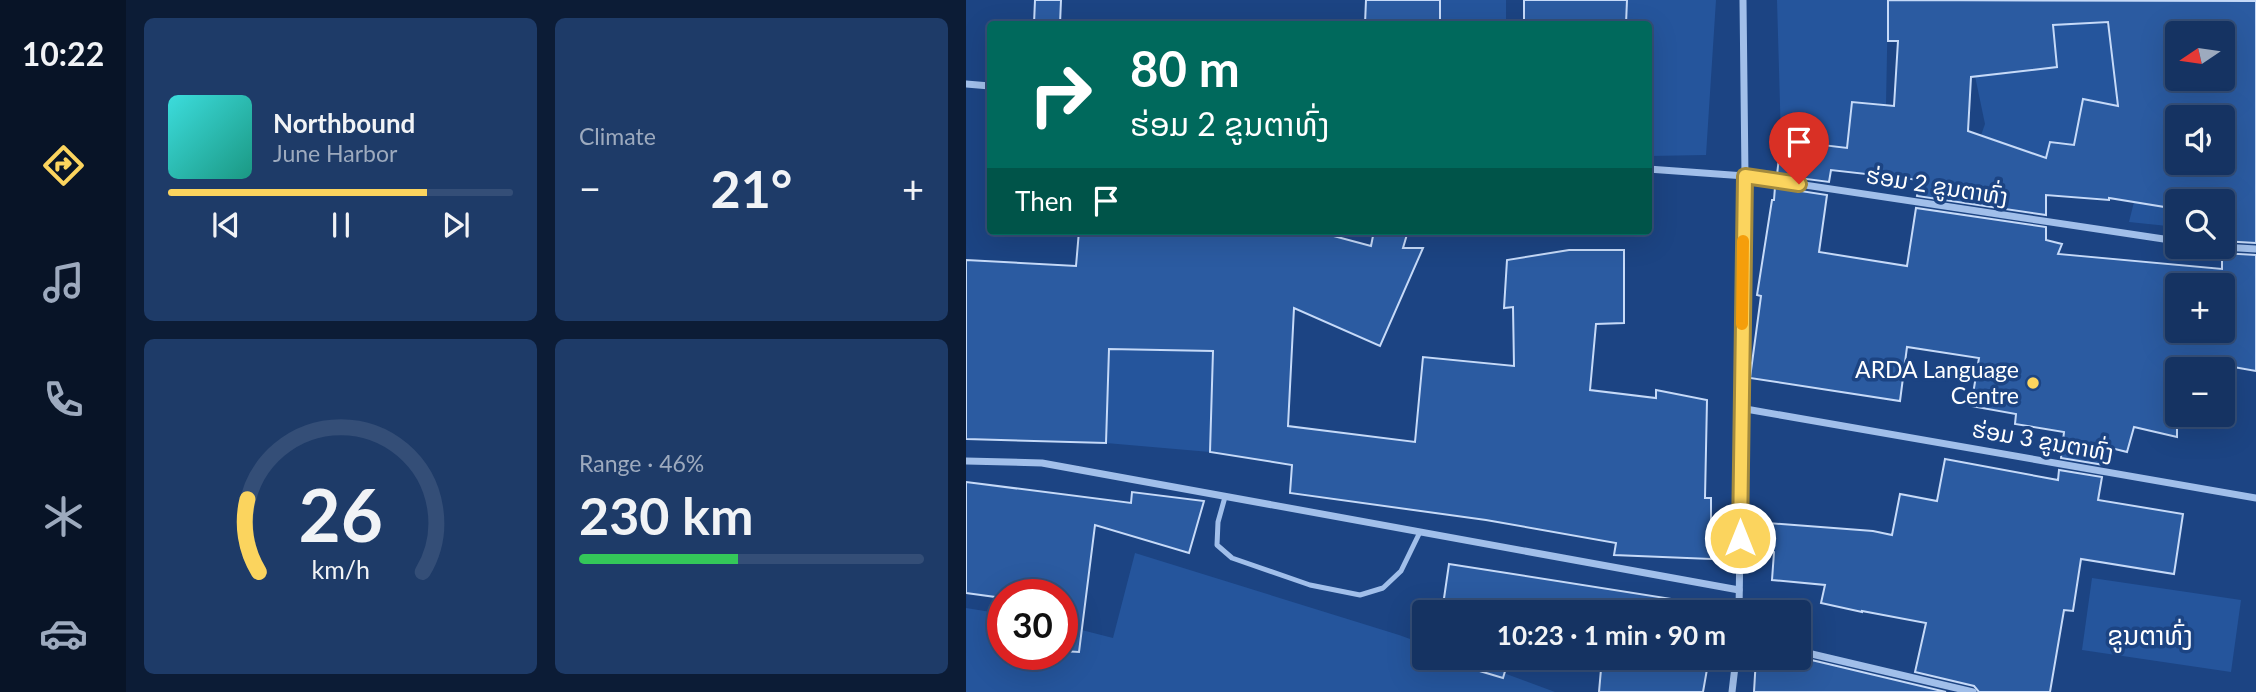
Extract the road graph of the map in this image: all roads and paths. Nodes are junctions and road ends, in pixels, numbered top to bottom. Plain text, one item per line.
1 (1743, 0) edge
2 (966, 84) edge
3 (987, 86) edge
4 (1652, 169) edge
5 (1745, 176) junction
6 (2165, 239) edge
7 (2235, 248) edge
8 (2256, 249) edge
9 (1740, 408) junction
10 (966, 461) edge
11 (1225, 497) junction
12 (2256, 498) edge
13 (1420, 532) junction
14 (1739, 590) junction
15 (1739, 600) edge
16 (1811, 654) edge
17 (1735, 670) edge
18 (1732, 692) edge
19 (1973, 692) edge

1 - 5 street
2 - 3 street
4 - 5 street, ຮ່ອມ 2 ຂູນຕາທົ່ງ
5 - 6 street, ຮ່ອມ 2 ຂູນຕາທົ່ງ
5 - 9 street
7 - 8 street
9 - 12 street, ຮ່ອມ 3 ຂູນຕາທົ່ງ
9 - 14 street
10 - 11 street
11 - 13 street
11 - 13 lane
13 - 14 street
14 - 15 street
16 - 19 street
17 - 18 street

